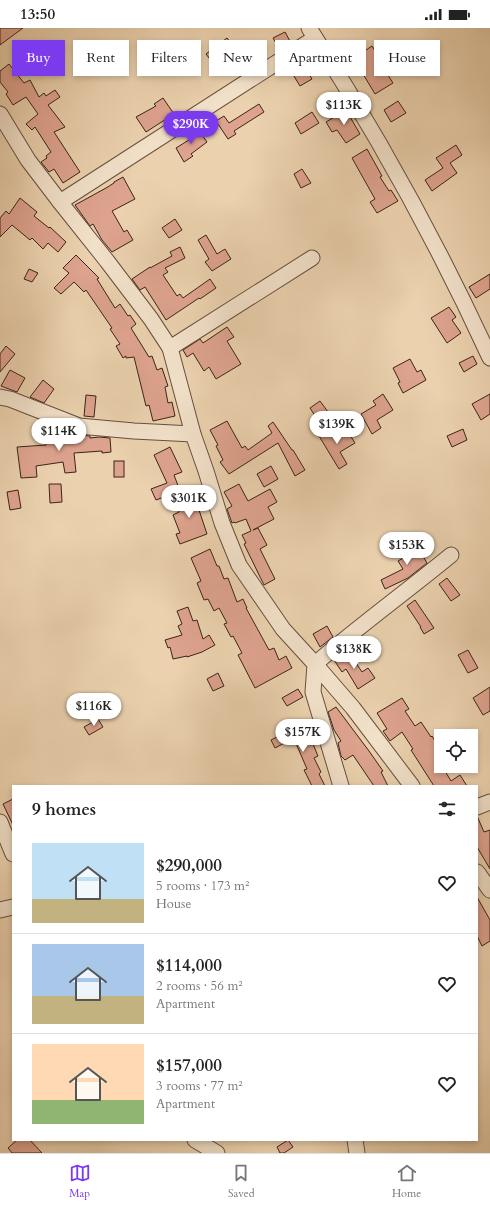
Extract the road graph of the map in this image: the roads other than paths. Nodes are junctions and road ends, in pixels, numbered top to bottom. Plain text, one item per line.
1 (312, 33) edge
2 (0, 114) edge
3 (60, 202) junction
4 (312, 258) dead end
5 (170, 348) junction
6 (490, 358) edge
7 (0, 397) edge
8 (193, 434) junction
9 (451, 555) dead end
10 (315, 664) junction
11 (340, 785) edge
12 (411, 785) edge
13 (490, 802) edge
14 (478, 807) edge
15 (0, 822) edge
16 (12, 852) edge
17 (478, 873) edge
18 (490, 890) edge
19 (12, 907) edge
20 (0, 910) edge
21 (197, 1141) edge
22 (355, 1141) edge
23 (217, 1153) edge
24 (357, 1153) edge

1 - 3 street
1 - 6 street
2 - 3 street
3 - 5 street
4 - 5 street
5 - 8 street
7 - 8 street
8 - 10 street
9 - 10 street
10 - 11 street
10 - 12 street
13 - 14 street
15 - 16 street
17 - 18 street
19 - 20 street
21 - 23 street
22 - 24 street

